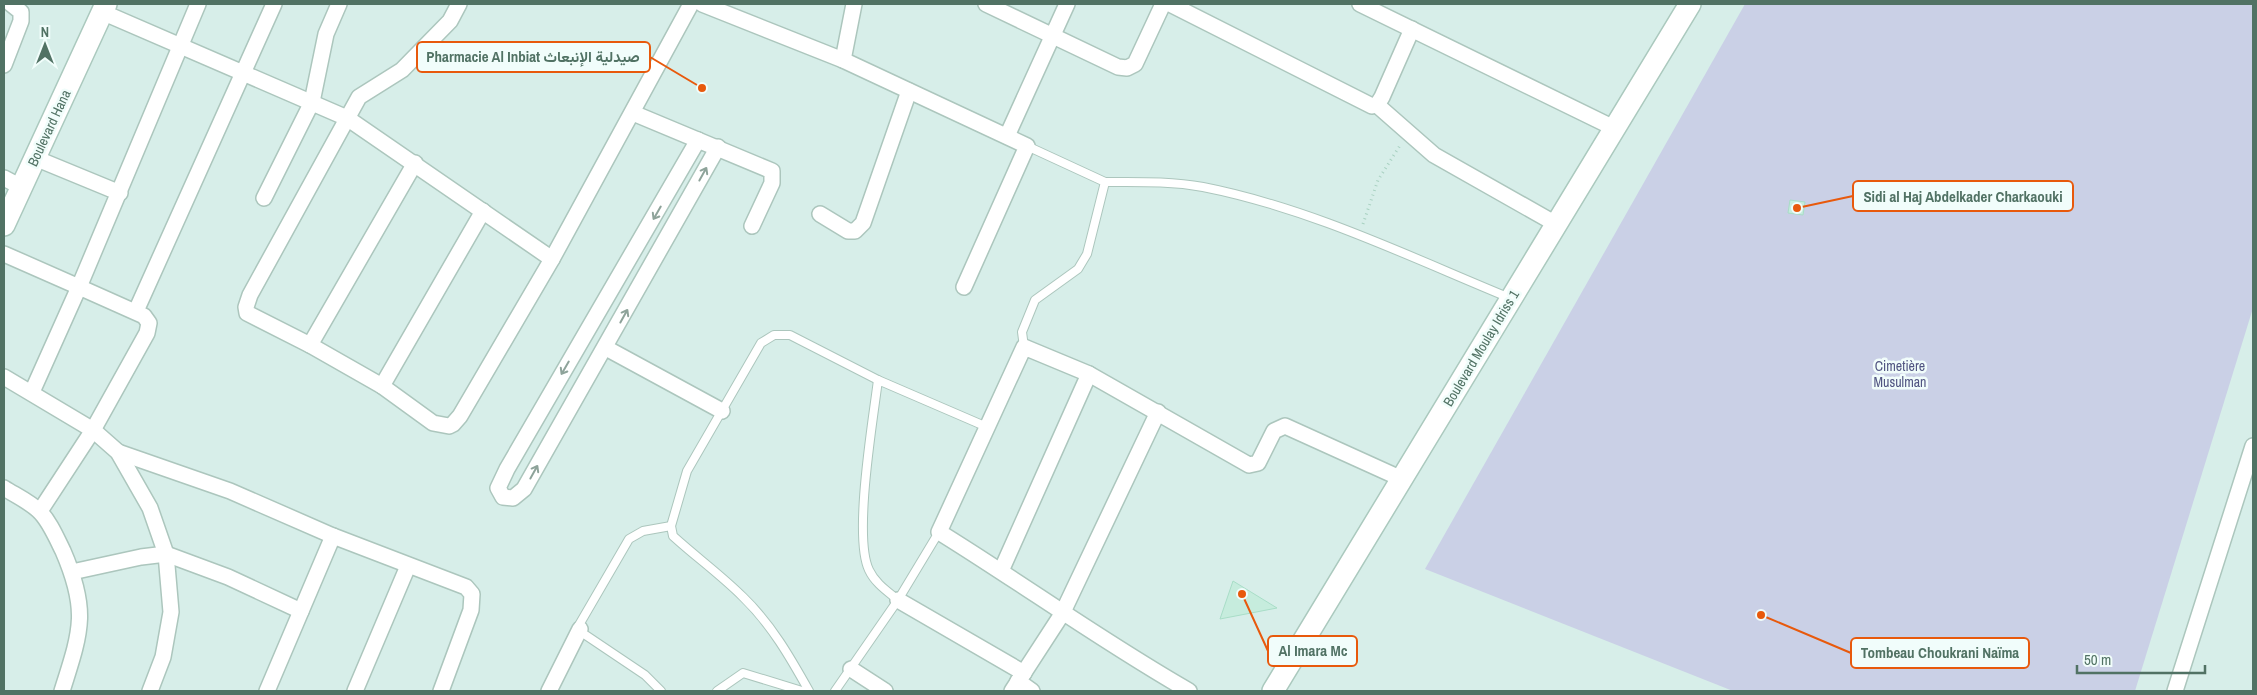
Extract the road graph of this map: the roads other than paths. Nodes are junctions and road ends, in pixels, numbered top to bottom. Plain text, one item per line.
1 (12, 4) edge
2 (198, 4) edge
3 (274, 4) edge
4 (339, 4) edge
5 (459, 4) edge
6 (691, 4) edge
7 (702, 4) edge
8 (854, 4) edge
9 (986, 4) edge
10 (1067, 4) edge
11 (1163, 4) edge
12 (1170, 4) edge
13 (1360, 4) edge
14 (1690, 4) edge
15 (104, 8) edge
16 (1412, 29) junction
17 (1052, 36) junction
18 (180, 45) junction
19 (843, 60) junction
20 (4, 65) edge
21 (242, 72) junction
22 (909, 91) junction
23 (312, 102) junction
24 (1377, 106) junction
25 (632, 113) junction
26 (347, 118) junction
27 (1614, 128) junction
28 (1007, 136) junction
29 (698, 140) junction
30 (1027, 146) junction
31 (718, 147) junction
32 (35, 158) junction
33 (415, 163) junction
34 (1105, 182) junction
35 (12, 183) edge
36 (120, 193) junction
37 (264, 198) dead end
38 (483, 211) junction
39 (820, 214) dead end
40 (1556, 224) junction
41 (4, 225) edge
42 (752, 226) dead end
43 (4, 254) edge
44 (633, 254) junction
45 (552, 259) junction
46 (652, 265) junction
47 (79, 287) junction
48 (964, 287) dead end
49 (1511, 298) junction
50 (136, 311) junction
51 (310, 345) junction
52 (578, 346) junction
53 (1024, 347) junction
54 (602, 354) junction
55 (1089, 374) junction
56 (4, 377) edge
57 (878, 380) junction
58 (382, 386) junction
59 (32, 392) junction
60 (544, 405) junction
61 (722, 411) junction
62 (1158, 412) junction
63 (565, 416) junction
64 (987, 427) junction
65 (93, 430) junction
66 (2253, 450) edge
67 (118, 452) junction
68 (1402, 479) junction
69 (4, 488) edge
70 (40, 512) junction
71 (671, 526) junction
72 (939, 532) junction
73 (333, 536) junction
74 (166, 554) junction
75 (408, 566) junction
76 (1001, 571) junction
77 (72, 572) junction
78 (898, 600) junction
79 (301, 611) junction
80 (1062, 614) junction
81 (580, 629) junction
82 (851, 669) junction
83 (1018, 682) edge
84 (1166, 686) edge
85 (62, 691) edge
86 (150, 691) edge
87 (267, 691) edge
88 (355, 691) edge
89 (441, 691) edge
90 (549, 691) edge
91 (661, 691) edge
92 (717, 691) edge
93 (802, 691) edge
94 (809, 691) edge
95 (834, 691) edge
96 (885, 691) edge
97 (1032, 691) edge
98 (1188, 691) edge
99 (1273, 691) edge
100 (2175, 691) edge

1 - 20 street
2 - 18 street
3 - 21 street
4 - 23 street
5 - 26 street
6 - 25 street
7 - 19 street
8 - 19 street
9 - 17 street
10 - 17 street
11 - 17 street
12 - 24 street
13 - 16 street
14 - 27 main road, Boulevard Moulay Idriss 1
15 - 18 street
15 - 32 main road, Boulevard Hana
16 - 24 street
16 - 27 street
17 - 28 street
18 - 21 street
18 - 36 street
19 - 22 street
21 - 23 street
21 - 50 street
22 - 28 street
22 - 39 street
23 - 26 street
23 - 37 street
24 - 40 street
25 - 29 street
25 - 45 street
26 - 33 street
26 - 51 street
27 - 40 main road, Boulevard Moulay Idriss 1
28 - 30 street
29 - 31 street
29 -> 44 street
30 - 34 lane
30 - 48 street
31 - 42 street
46 -> 31 street
32 - 35 main road, Boulevard Hana
32 - 36 street
33 - 38 street
33 - 51 street
34 - 49 lane
34 - 53 lane
35 - 41 main road, Boulevard Hana
36 - 47 street
38 - 45 street
38 - 58 street
40 - 49 main road, Boulevard Moulay Idriss 1
43 - 47 street
44 - 46 street
44 - 52 street
45 - 58 street
54 -> 46 street
47 - 50 street
47 - 59 street
49 - 68 main road, Boulevard Moulay Idriss 1
50 - 65 street
51 - 58 street
52 - 54 street
52 -> 60 street
53 - 55 street
53 - 64 street
54 - 61 street
54 - 63 street
55 - 62 street
55 - 76 street
56 - 59 street
57 - 61 lane
57 - 64 lane
57 - 78 lane
59 - 65 street
60 - 63 street
60 -> 63 street
61 - 71 lane
62 - 68 street
62 - 80 street
64 - 72 street
65 - 67 street
65 - 70 street
66 - 100 street
67 - 73 street
67 - 74 street
68 - 99 main road, Boulevard Moulay Idriss 1
69 - 70 street
70 - 77 street
71 - 81 lane
71 - 94 lane
72 - 76 street
72 - 78 lane
73 - 75 street
73 - 79 street
74 - 77 street
74 - 79 street
74 - 86 street
75 - 88 street
75 - 89 street
76 - 80 street
77 - 85 street
78 - 82 lane
78 - 83 street
79 - 87 street
80 - 83 street
80 - 84 street
81 - 90 street
81 - 91 lane
82 - 95 lane
82 - 96 street
83 - 97 street
84 - 98 street
92 - 93 lane

